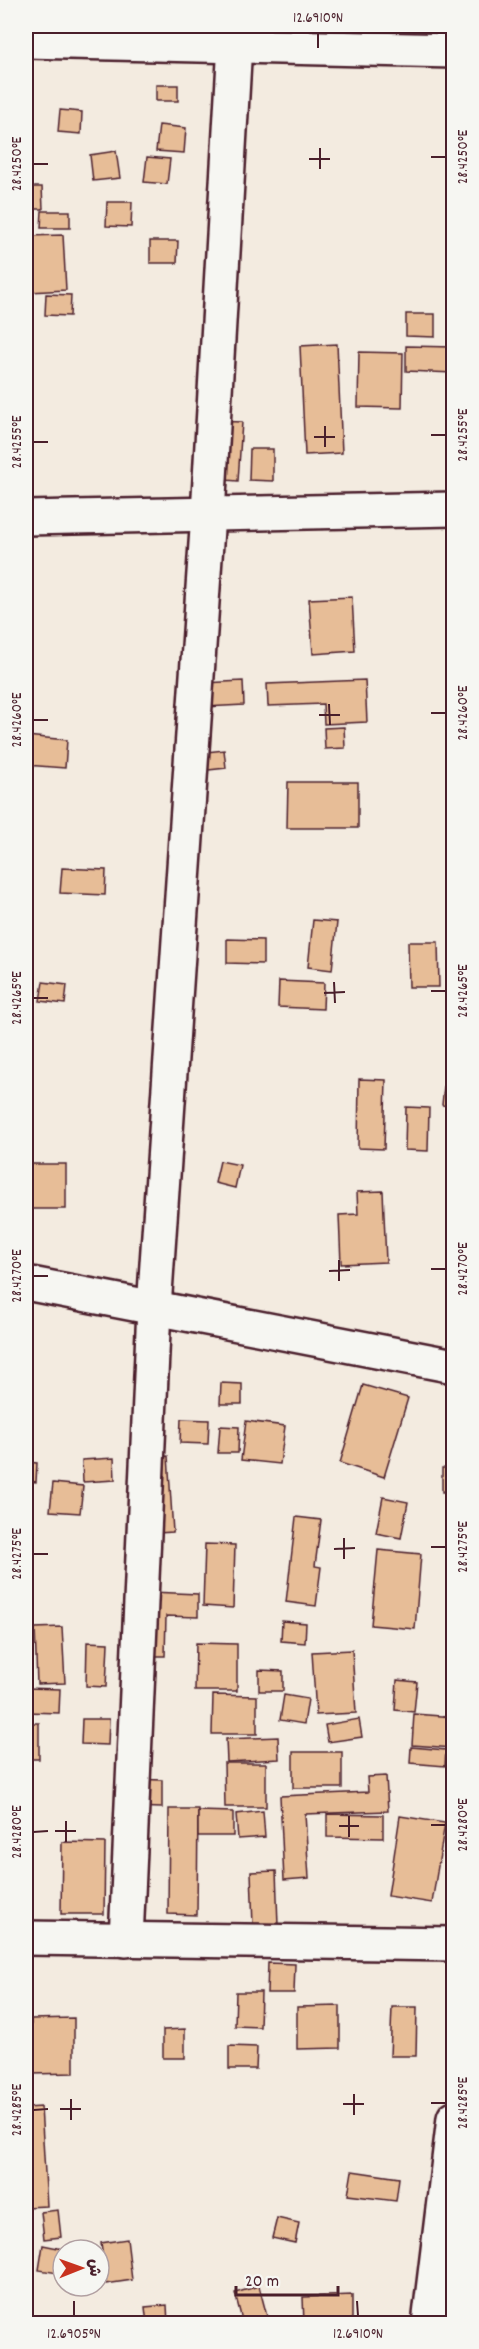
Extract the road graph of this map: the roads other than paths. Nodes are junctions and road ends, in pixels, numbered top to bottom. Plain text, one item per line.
1 (236, 35) edge
2 (26, 41) edge
3 (453, 51) edge
4 (453, 509) edge
5 (208, 514) junction
6 (26, 518) edge
7 (26, 1283) edge
8 (154, 1308) junction
9 (453, 1366) edge
10 (26, 1938) edge
11 (126, 1940) junction
12 (453, 1944) edge
13 (453, 2118) edge
14 (429, 2324) edge

1 - 2 street
1 - 3 street
1 - 5 street
4 - 5 street
5 - 6 street
5 - 8 street
7 - 8 street
8 - 9 street
8 - 11 street
10 - 11 street
11 - 12 street
13 - 14 street

